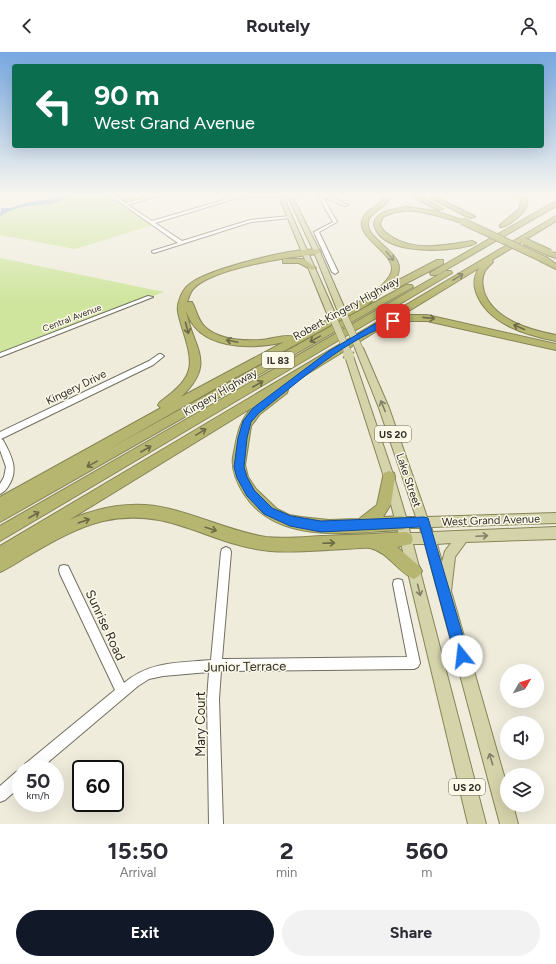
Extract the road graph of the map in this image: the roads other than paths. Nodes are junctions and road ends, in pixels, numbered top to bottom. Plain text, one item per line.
1 (163, 230) edge
2 (222, 230) edge
3 (296, 230) edge
4 (306, 230) edge
5 (320, 230) edge
6 (367, 230) edge
7 (380, 230) edge
8 (481, 230) edge
9 (495, 230) edge
10 (500, 230) edge
11 (508, 230) edge
12 (523, 230) edge
13 (537, 230) edge
14 (542, 230) edge
15 (532, 233) junction
16 (182, 243) junction
17 (472, 243) junction
18 (507, 247) junction
19 (154, 252) dead end
20 (317, 252) junction
21 (306, 254) junction
22 (554, 254) edge
23 (283, 261) junction
24 (556, 266) edge
25 (312, 268) junction
26 (336, 272) dead end
27 (150, 297) dead end
28 (361, 305) junction
29 (324, 324) junction
30 (377, 326) junction
31 (556, 338) edge
32 (556, 347) edge
33 (332, 353) junction
34 (0, 354) edge
35 (161, 356) dead end
36 (0, 436) edge
37 (0, 442) edge
38 (389, 477) junction
39 (1, 490) edge
40 (0, 504) edge
41 (0, 516) edge
42 (556, 518) edge
43 (424, 522) junction
44 (402, 523) junction
45 (362, 524) junction
46 (556, 533) edge
47 (0, 534) edge
48 (463, 537) junction
49 (429, 538) junction
50 (406, 539) junction
51 (371, 541) junction
52 (226, 552) dead end
53 (0, 554) edge
54 (0, 564) edge
55 (64, 570) dead end
56 (414, 571) junction
57 (398, 584) dead end
58 (445, 595) junction
59 (217, 665) junction
60 (122, 692) junction
61 (41, 760) edge
62 (12, 784) edge
63 (0, 794) edge
64 (216, 824) edge
65 (477, 824) edge
66 (509, 824) edge

1 - 16 street
2 - 16 street
3 - 21 main road, Lake Street / US 20
4 - 20 main road, Lake Street / US 20
5 - 26 street
6 -> 28 highway
7 - 17 highway
8 - 24 highway, bridge
9 - 17 highway
10 - 22 highway, bridge
11 -> 41 highway, Robert Kingery Highway / IL 83
47 -> 12 highway, Kingery Highway / IL 83
13 - 15 highway
14 - 15 highway
15 - 18 highway
16 - 19 street
17 - 28 highway
30 -> 18 highway
31 -> 18 highway
20 - 21 highway
43 -> 20 main road, Lake Street / US 20, bridge
21 - 23 highway
21 - 25 main road, Lake Street / US 20
21 -> 40 highway
23 - 25 highway
29 -> 23 highway
25 - 38 main road, Lake Street / US 20, bridge
27 - 34 street, Central Avenue
28 - 29 highway
29 - 40 highway
30 -> 32 highway
30 - 33 highway
33 - 45 highway
53 -> 33 highway
35 - 36 street, Kingery Drive
37 - 39 street
38 - 44 main road, Lake Street / US 20
38 - 45 highway, US 20
42 - 43 main road, West Grand Avenue
43 - 44 main road, West Grand Avenue
43 - 49 main road, Lake Street / US 20
44 - 45 highway
44 - 50 main road, Lake Street / US 20
48 -> 46 main road, West Grand Avenue
48 - 49 main road, West Grand Avenue
48 - 58 main road
49 - 50 main road, West Grand Avenue
49 - 58 main road, Lake Street / US 20
50 - 51 highway
50 - 56 main road, Lake Street / US 20
54 -> 51 highway
51 - 56 highway
52 - 59 street, Mary Court
55 - 60 street, Sunrise Road
56 -> 65 main road, Lake Street / US 20
57 - 59 street, Junior Terrace
66 -> 58 main road, Lake Street / US 20
59 - 60 street, Junior Terrace
59 - 64 street, Mary Court
60 - 61 street, Junior Terrace
62 - 63 street

